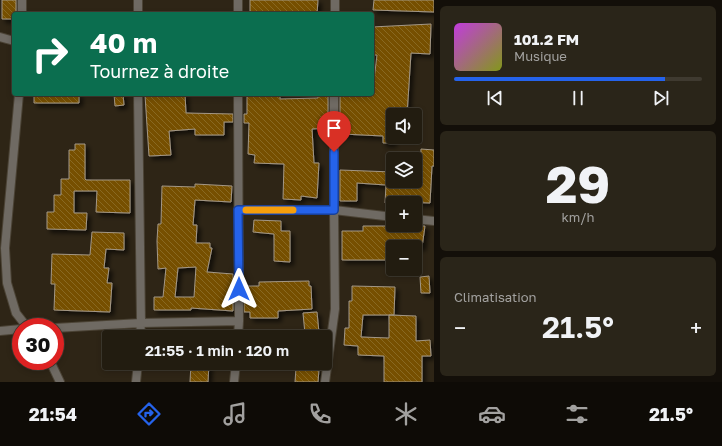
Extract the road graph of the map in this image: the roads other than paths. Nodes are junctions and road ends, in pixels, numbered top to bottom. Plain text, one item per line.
1 (22, 0) edge
2 (138, 0) edge
3 (238, 0) edge
4 (335, 0) edge
5 (22, 12) edge
6 (138, 12) edge
7 (238, 12) edge
8 (334, 12) edge
9 (0, 37) edge
10 (12, 40) edge
11 (18, 96) edge
12 (138, 96) edge
13 (238, 96) edge
14 (334, 96) edge
15 (238, 210) junction
16 (334, 210) junction
17 (386, 216) edge
18 (422, 220) edge
19 (434, 221) edge
20 (20, 318) edge
21 (239, 321) junction
22 (142, 323) junction
23 (64, 327) edge
24 (12, 330) edge
25 (141, 330) edge
26 (238, 330) edge
27 (0, 331) edge
28 (54, 370) edge
29 (137, 370) edge
30 (235, 370) edge
31 (60, 382) edge
32 (136, 382) edge
33 (234, 382) edge
34 (325, 382) edge

1 - 5 street
2 - 6 street
3 - 7 street
4 - 8 street
9 - 10 street
11 - 20 street
12 - 22 street
13 - 15 street
14 - 16 street
15 - 16 street
15 - 21 street
16 - 17 street
16 - 34 street
18 - 19 street
21 - 22 street
21 - 26 street
22 - 23 street
22 - 25 street
24 - 27 street
28 - 31 street
29 - 32 street
30 - 33 street

